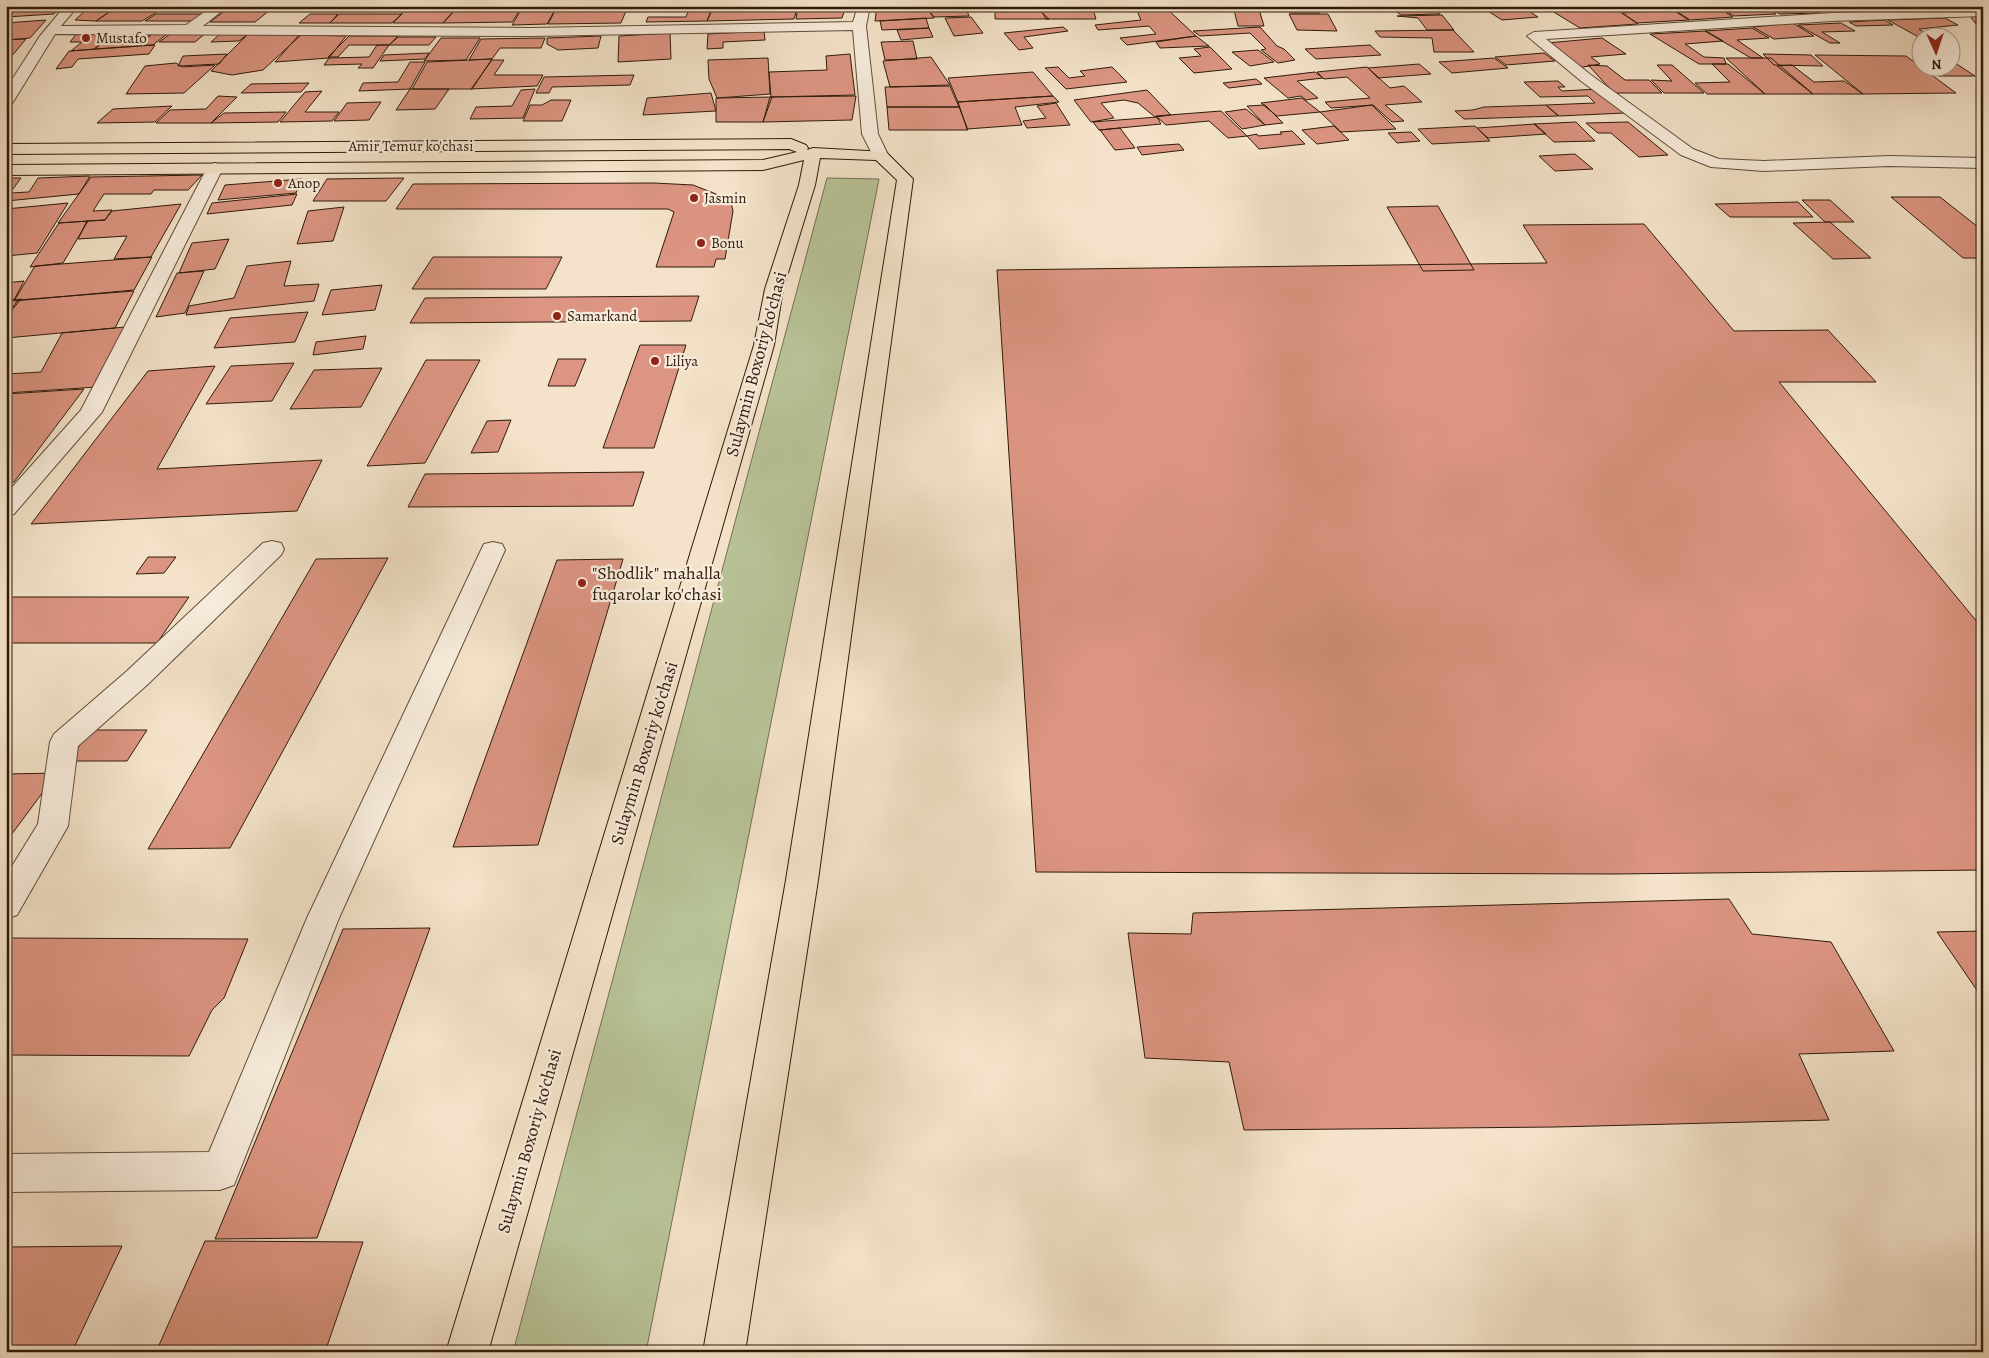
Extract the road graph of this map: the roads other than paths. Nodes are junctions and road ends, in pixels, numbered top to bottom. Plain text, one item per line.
1 (72, 6) edge
2 (222, 6) edge
3 (864, 6) edge
4 (1983, 12) edge
5 (859, 26) junction
6 (190, 29) junction
7 (53, 30) junction
8 (6, 102) edge
9 (6, 149) edge
10 (813, 153) junction
11 (880, 155) junction
12 (1983, 163) edge
13 (215, 168) junction
14 (6, 170) edge
15 (6, 509) edge
16 (272, 549) dead end
17 (493, 550) dead end
18 (6, 905) edge
19 (6, 1173) edge
20 (467, 1352) edge
21 (724, 1352) edge

1 - 7 street
2 - 6 street
3 - 5 street
4 - 12 street
5 - 6 street
5 - 11 street
6 - 7 street
7 - 8 street
9 - 10 main road, Amir Temur ko'chasi
10 - 11 main road, Amir Temur ko'chasi
10 - 13 main road, Amir Temur ko'chasi
10 - 20 main road, Sulaymin Boxoriy ko'chasi
11 - 21 main road
13 - 14 main road, Amir Temur ko'chasi
13 - 15 street
16 - 18 street
17 - 19 street

